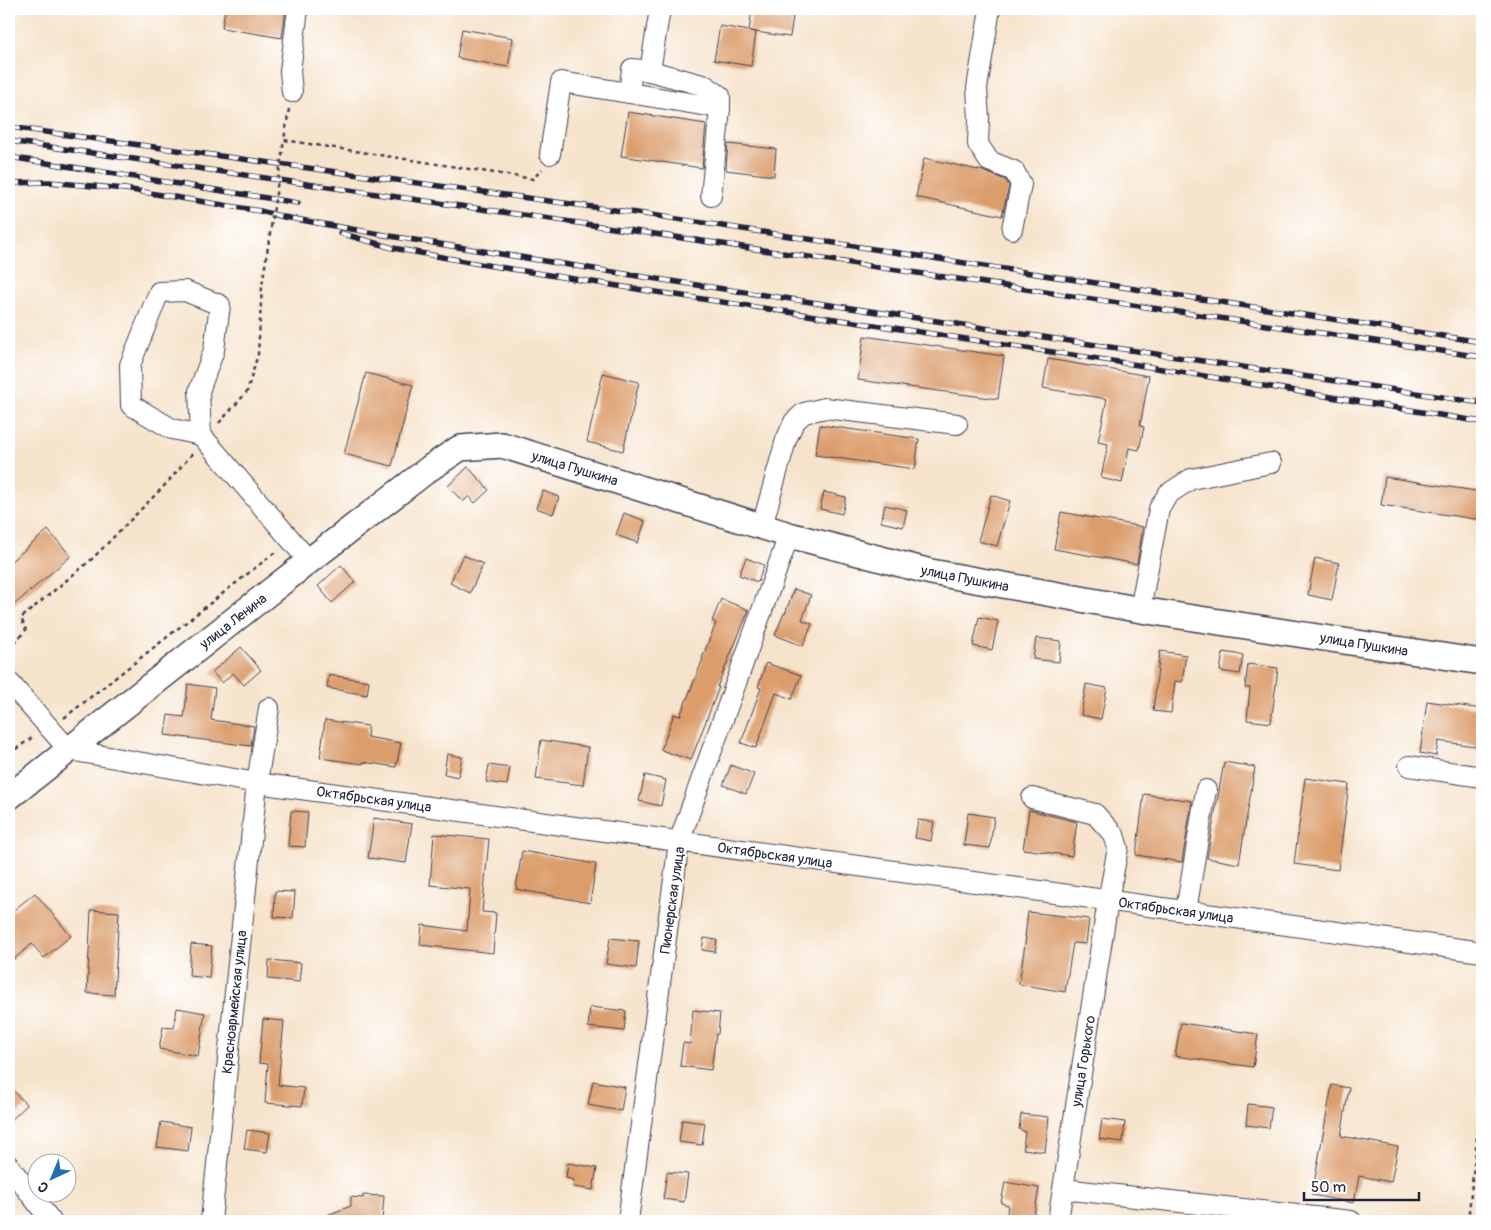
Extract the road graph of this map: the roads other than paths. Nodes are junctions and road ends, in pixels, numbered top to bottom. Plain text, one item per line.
1 (298, 9) edge
2 (660, 9) edge
3 (990, 9) edge
4 (650, 70) junction
5 (292, 92) road end
6 (629, 93) junction
7 (720, 108) junction
8 (550, 154) road end
9 (711, 196) dead end
10 (1012, 229) dead end
11 (957, 424) dead end
12 (203, 437) junction
13 (460, 448) joint
14 (1271, 463) dead end
15 (762, 526) junction
16 (789, 535) junction
17 (309, 561) junction
18 (1140, 610) junction
19 (1482, 662) edge
20 (9, 682) edge
21 (269, 708) dead end
22 (69, 750) junction
23 (1409, 766) dead end
24 (1482, 777) edge
25 (257, 783) junction
26 (1206, 790) dead end
27 (9, 797) edge
28 (1032, 798) dead end
29 (679, 842) junction
30 (1108, 901) junction
31 (1186, 912) junction
32 (1482, 952) edge
33 (9, 1166) edge
34 (1063, 1189) junction
35 (51, 1221) edge
36 (211, 1221) edge
37 (628, 1221) edge
38 (1058, 1221) edge
39 (1351, 1221) edge

1 - 5 street
2 - 4 street
3 - 10 street
4 - 6 street
4 - 7 street
6 - 7 street
6 - 8 street
7 - 9 street
11 - 15 street
12 - 12 street
12 - 17 street
13 - 15 main road, улица Пушкина
13 - 17 main road, улица Ленина
14 - 18 street
15 - 16 main road, улица Пушкина
16 - 18 main road, улица Пушкина
16 - 29 street, Пионерская улица
17 - 22 main road, улица Ленина
18 - 19 main road, улица Пушкина
20 - 22 street
21 - 25 street, Красноармейская улица
22 - 25 street, Октябрьская улица
22 - 27 main road, улица Ленина
23 - 24 street
25 - 29 street, Октябрьская улица
25 - 36 street, Красноармейская улица
26 - 31 street
28 - 30 street, улица Горького
29 - 30 street, Октябрьская улица
29 - 37 street, Пионерская улица
30 - 31 street, Октябрьская улица
30 - 34 street, улица Горького
31 - 32 street, Октябрьская улица
33 - 35 street
34 - 38 street, улица Горького
34 - 39 street

